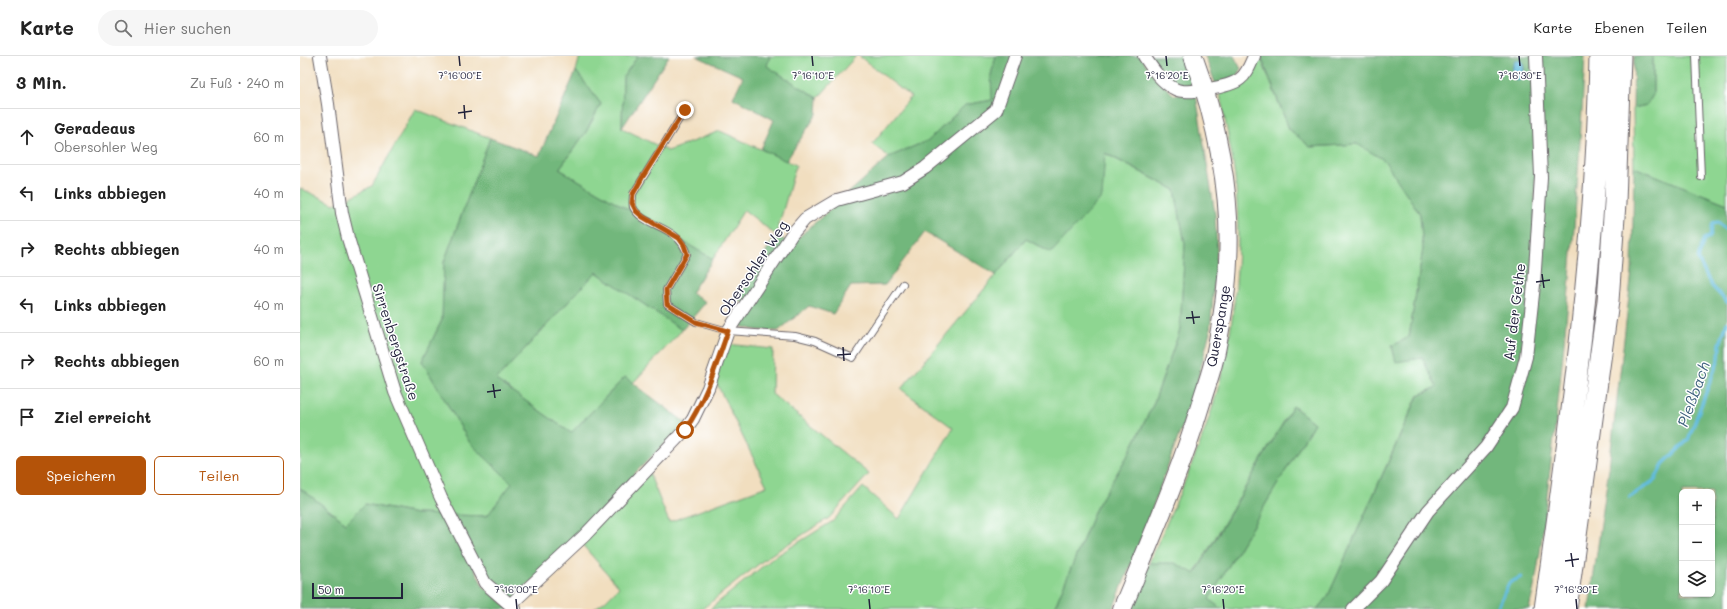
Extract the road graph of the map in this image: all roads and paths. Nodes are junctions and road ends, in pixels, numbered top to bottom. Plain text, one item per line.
1 (320, 56) edge
2 (1015, 56) edge
3 (1144, 56) edge
4 (1193, 56) edge
5 (1254, 56) edge
6 (1536, 56) edge
7 (1600, 56) edge
8 (1620, 56) edge
9 (1696, 56) edge
10 (1206, 89) junction
11 (685, 110) dead end
12 (1701, 177) dead end
13 (903, 284) dead end
14 (728, 331) junction
15 (512, 607) edge
16 (1122, 609) edge
17 (1353, 609) edge
18 (1545, 609) edge
19 (1566, 609) edge

1 - 15 street, Sirrenbergstraße
2 - 14 street, Obersohler Weg
3 - 10 street
4 - 10 main road, Querspange
5 - 10 street
6 - 17 street, Auf der Gethe
7 - 18 highway
8 - 19 highway
9 - 12 lane
10 - 16 main road, Querspange
11 - 14 lane
13 - 14 lane
14 - 15 street, Obersohler Weg

